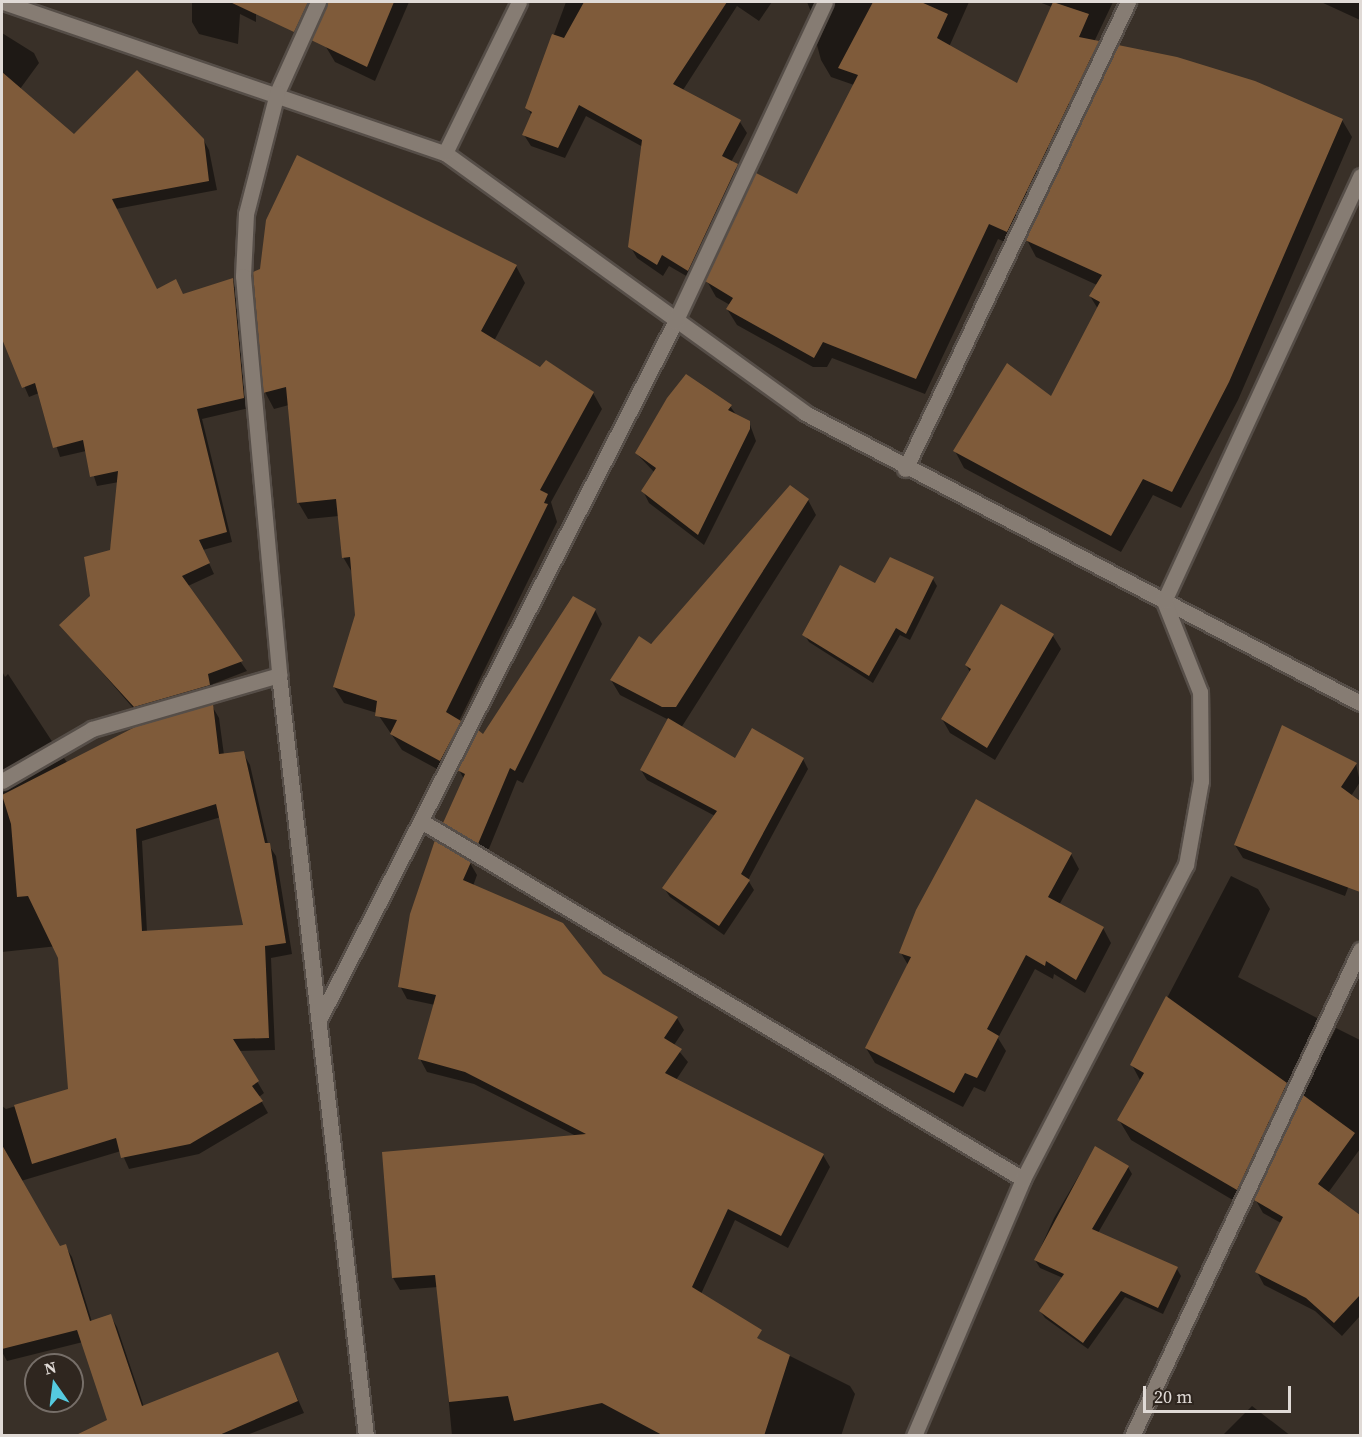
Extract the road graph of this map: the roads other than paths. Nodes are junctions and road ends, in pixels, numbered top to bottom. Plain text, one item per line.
1 (3, 2) edge
2 (318, 2) edge
3 (519, 2) edge
4 (825, 2) edge
5 (1128, 2) edge
6 (277, 93) junction
7 (445, 153) junction
8 (1360, 176) edge
9 (675, 322) junction
10 (905, 469) junction
11 (1164, 601) junction
12 (279, 675) junction
13 (1360, 704) edge
14 (2, 781) edge
15 (421, 821) junction
16 (1360, 950) edge
17 (321, 1016) junction
18 (1023, 1179) junction
19 (366, 1436) edge
20 (914, 1436) edge
21 (1132, 1436) edge

1 - 6 street
2 - 6 street
3 - 7 street
4 - 9 street
5 - 10 street
6 - 7 street
6 - 12 street
7 - 9 street
8 - 11 street
9 - 10 street
9 - 15 street
10 - 11 street
11 - 13 street
11 - 18 street
12 - 14 street
12 - 17 street
15 - 17 street
15 - 18 street
16 - 21 street
17 - 19 street
18 - 20 street

